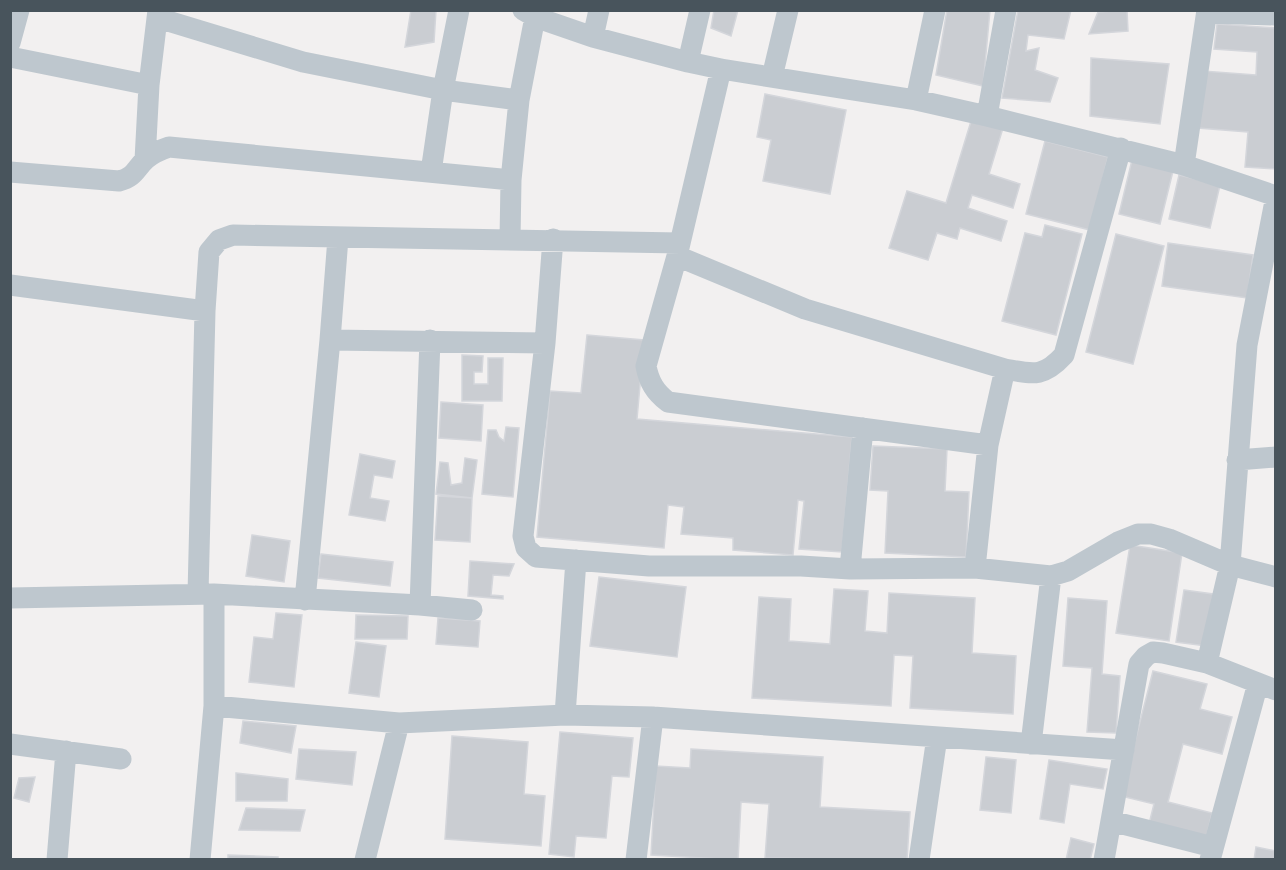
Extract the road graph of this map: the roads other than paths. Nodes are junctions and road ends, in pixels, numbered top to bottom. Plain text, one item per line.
1 (19, 10) edge
2 (459, 10) edge
3 (599, 10) edge
4 (700, 10) edge
5 (788, 10) edge
6 (935, 10) edge
7 (1006, 10) edge
8 (1207, 12) edge
9 (158, 14) edge
10 (529, 14) edge
11 (1275, 15) edge
12 (593, 37) junction
13 (10, 43) edge
14 (10, 57) edge
15 (688, 62) junction
16 (721, 69) junction
17 (772, 77) junction
18 (149, 85) junction
19 (443, 90) junction
20 (519, 100) junction
21 (916, 100) junction
22 (987, 116) junction
23 (1121, 148) junction
24 (145, 160) junction
25 (1184, 165) junction
26 (10, 172) edge
27 (431, 172) junction
28 (511, 180) junction
29 (1275, 196) edge
30 (338, 238) junction
31 (553, 239) junction
32 (510, 240) junction
33 (678, 249) junction
34 (10, 285) edge
35 (205, 311) junction
36 (330, 340) junction
37 (430, 340) junction
38 (545, 343) junction
39 (1005, 369) junction
40 (863, 428) junction
41 (988, 445) junction
42 (1275, 457) edge
43 (1238, 460) junction
44 (576, 560) junction
45 (1230, 565) junction
46 (975, 568) junction
47 (850, 569) junction
48 (1051, 576) junction
49 (1275, 577) edge
50 (206, 594) junction
51 (10, 598) edge
52 (305, 600) junction
53 (420, 605) junction
54 (472, 610) dead end
55 (1208, 663) junction
56 (1267, 686) edge
57 (214, 706) junction
58 (565, 715) junction
59 (653, 717) junction
60 (399, 723) junction
61 (937, 737) junction
62 (10, 744) edge
63 (1031, 744) junction
64 (1124, 750) junction
65 (66, 752) junction
66 (121, 759) dead end
67 (1111, 821) junction
68 (1211, 853) edge
69 (365, 859) edge
70 (57, 860) edge
71 (200, 860) edge
72 (375, 860) edge
73 (636, 860) edge
74 (918, 860) edge
75 (1104, 860) edge

1 - 13 street
2 - 19 street
3 - 12 street
4 - 15 street
5 - 17 street
6 - 21 street
7 - 22 street
8 - 11 street
8 - 25 street
9 - 18 street
9 - 19 street
10 - 12 street
10 - 20 street
12 - 15 street
14 - 18 street
15 - 16 street
16 - 17 street
16 - 33 street
17 - 21 street
18 - 24 street
19 - 20 street
19 - 27 street
20 - 28 street
21 - 22 street
22 - 23 street
23 - 25 street
23 - 39 street
24 - 26 street
24 - 27 street
25 - 29 street
27 - 28 street
28 - 32 street
29 - 43 street
30 - 32 street
30 - 35 street
30 - 36 street
31 - 32 street
31 - 33 street
31 - 38 street
33 - 39 street
33 - 40 street
34 - 35 street
35 - 50 street
36 - 37 street
36 - 52 street
37 - 38 street
37 - 53 street
38 - 44 street
39 - 41 street
40 - 41 street
40 - 47 street
41 - 46 street
42 - 43 street
43 - 45 street
44 - 47 street
44 - 58 street
45 - 48 street
45 - 49 street
45 - 55 street
46 - 47 street
46 - 48 street
48 - 63 street
50 - 51 street
50 - 52 street
50 - 57 street
52 - 53 street
53 - 54 street
55 - 56 street
55 - 64 street
56 - 68 street
57 - 60 street
57 - 71 street
58 - 59 street
58 - 60 street
59 - 61 street
59 - 73 street
60 - 69 street
61 - 63 street
61 - 74 street
62 - 65 street
63 - 64 street
64 - 67 street
65 - 66 street
65 - 70 street
67 - 68 street
67 - 75 street
69 - 72 street

